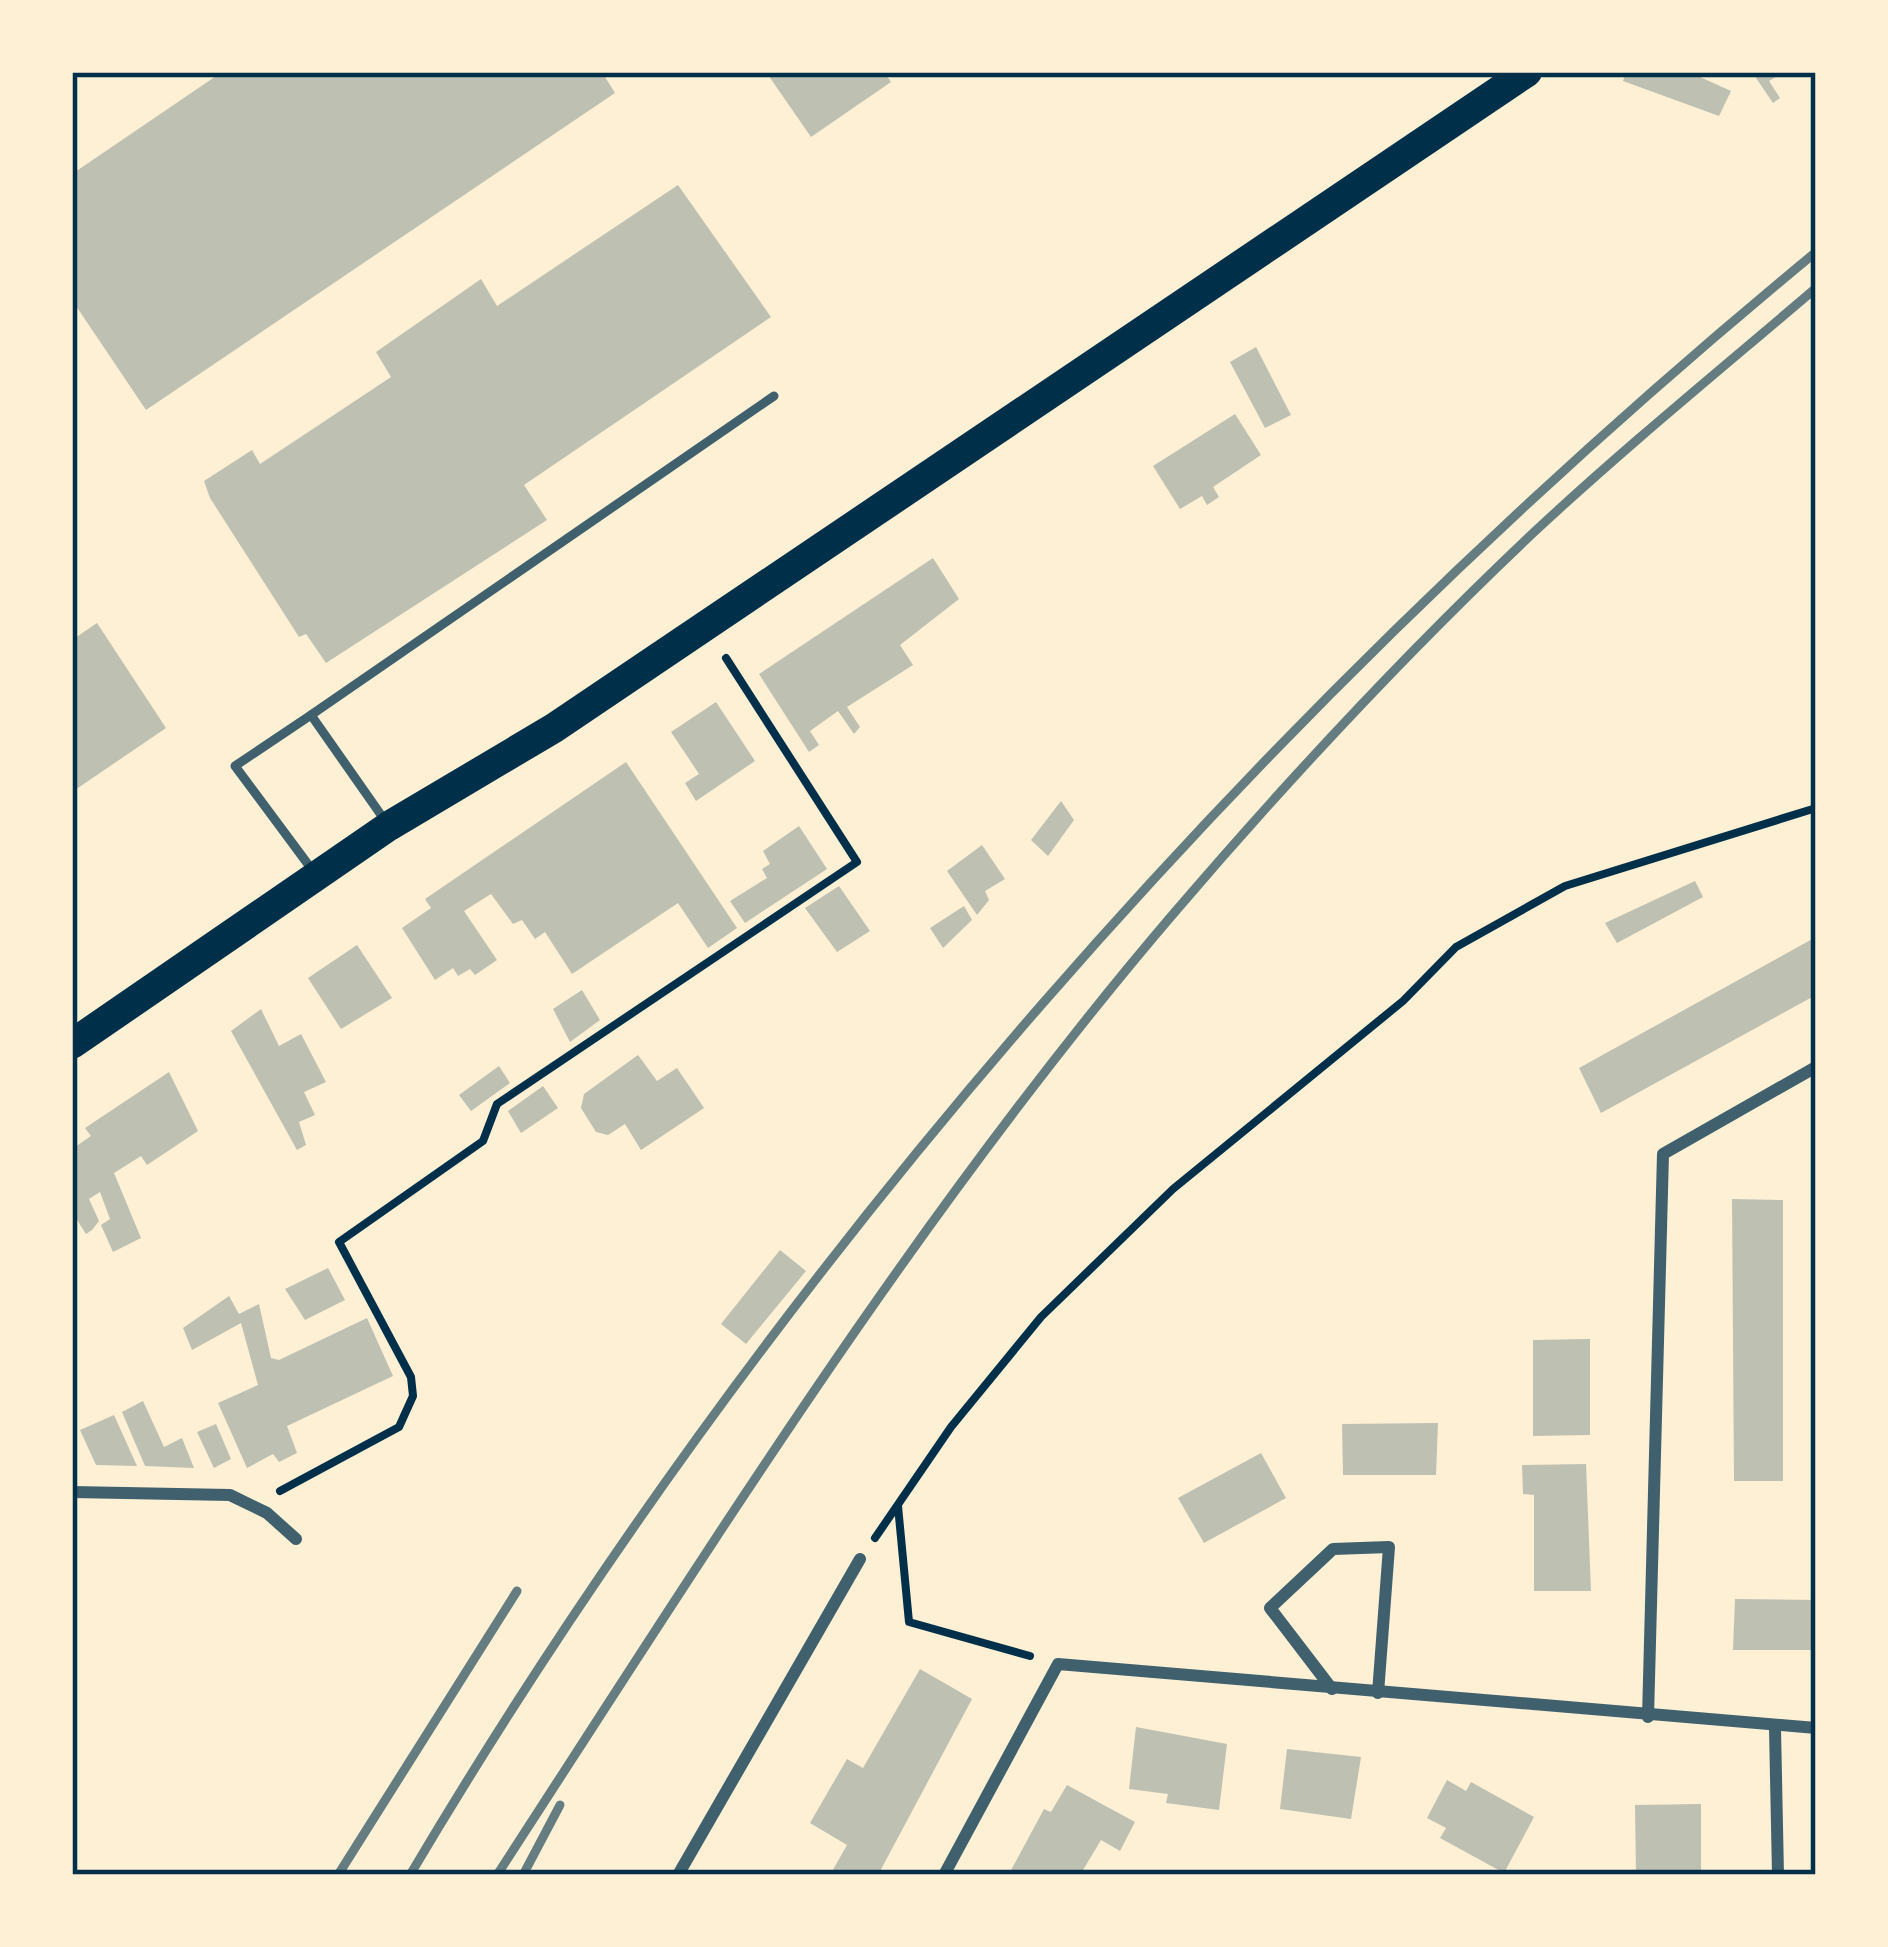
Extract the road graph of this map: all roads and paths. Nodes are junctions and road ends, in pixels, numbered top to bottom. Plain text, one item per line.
1 (1527, 72) edge
2 (774, 396) dead end
3 (705, 626) junction
4 (311, 715) junction
5 (1816, 808) edge
6 (389, 826) junction
7 (317, 875) junction
8 (72, 1044) edge
9 (1816, 1067) edge
10 (72, 1492) edge
11 (898, 1505) junction
12 (251, 1506) junction
13 (296, 1539) dead end
14 (860, 1559) joint
15 (1058, 1664) junction
16 (1332, 1689) junction
17 (1378, 1693) junction
18 (1648, 1717) junction
19 (1775, 1728) junction
20 (1816, 1728) edge
21 (677, 1875) edge
22 (944, 1875) edge
23 (1778, 1875) edge

1 - 3 main road
2 - 4 lane
3 - 6 main road
3 - 12 path
4 - 6 lane
4 - 7 lane
5 - 11 path
6 - 7 main road
7 - 8 main road
9 - 18 street
10 - 12 street
11 - 14 path
11 - 15 path
12 - 13 street
14 - 21 street
15 - 16 street
15 - 22 street
16 - 17 street
16 - 17 street
17 - 18 street
18 - 19 street
19 - 20 street
19 - 23 street

